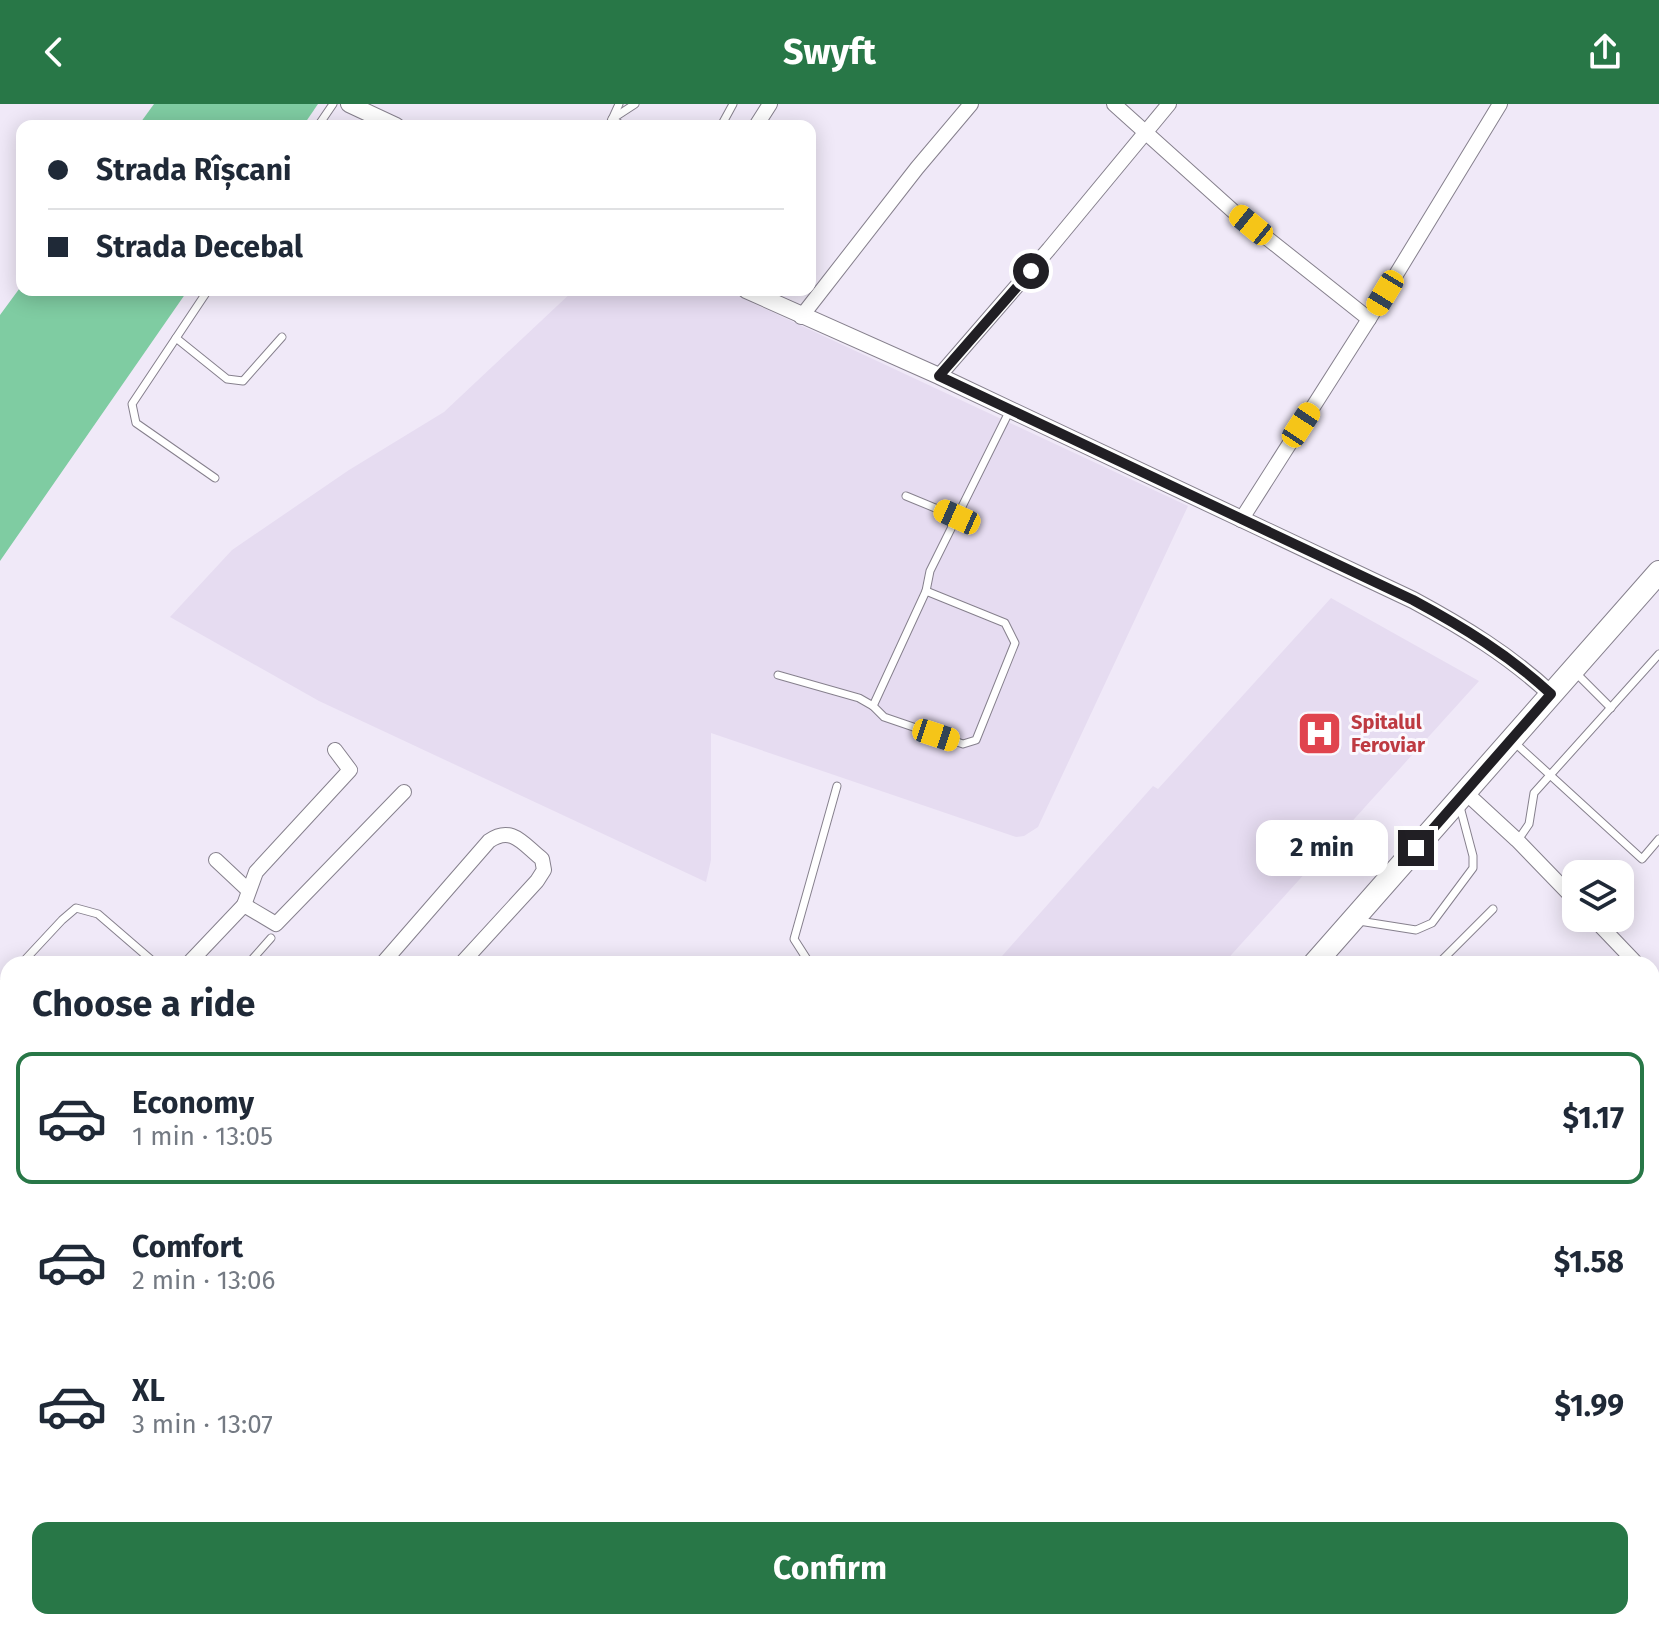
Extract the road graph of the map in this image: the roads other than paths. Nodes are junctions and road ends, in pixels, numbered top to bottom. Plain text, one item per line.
1 (349, 104) edge
2 (635, 104) edge
3 (971, 104) edge
4 (1114, 104) edge
5 (1169, 104) edge
6 (1500, 104) edge
7 (383, 120) edge
8 (613, 120) edge
9 (1145, 132) junction
10 (204, 296) edge
11 (758, 296) edge
12 (801, 317) junction
13 (1369, 319) junction
14 (282, 337) dead end
15 (176, 338) junction
16 (939, 376) junction
17 (1010, 410) junction
18 (215, 478) dead end
19 (906, 496) dead end
20 (957, 517) junction
21 (1241, 520) junction
22 (1659, 572) edge
23 (926, 591) junction
24 (1659, 654) edge
25 (1573, 669) junction
26 (778, 675) dead end
27 (1551, 694) junction
28 (873, 706) junction
29 (1611, 708) junction
30 (1511, 739) junction
31 (335, 750) dead end
32 (1551, 775) junction
33 (837, 786) dead end
34 (404, 792) dead end
35 (1461, 796) junction
36 (1659, 839) edge
37 (1517, 840) junction
38 (216, 860) dead end
39 (1562, 887) edge
40 (246, 898) junction
41 (1493, 909) dead end
42 (1353, 920) junction
43 (1606, 932) edge
44 (271, 938) dead end
45 (28, 956) edge
46 (147, 956) edge
47 (195, 956) edge
48 (255, 956) edge
49 (389, 956) edge
50 (468, 956) edge
51 (805, 956) edge
52 (1321, 956) edge
53 (1446, 956) edge
54 (1629, 956) edge

1 - 7 street
2 - 8 lane
3 - 12 street
4 - 9 street
5 - 9 street
6 - 13 street
9 - 13 street
9 - 16 street
10 - 15 lane
11 - 12 street
12 - 16 street
13 - 21 street
14 - 15 lane
15 - 18 lane
16 - 17 street
17 - 20 lane
17 - 21 street
19 - 20 lane
20 - 23 lane
21 - 27 street
22 - 25 main road
23 - 28 lane
23 - 28 lane
24 - 29 lane
25 - 27 main road
25 - 29 lane
26 - 28 lane
27 - 30 main road
29 - 32 lane
30 - 32 lane
30 - 35 main road
31 - 40 street
32 - 36 lane
32 - 37 lane
33 - 51 lane
34 - 40 street
35 - 37 street
35 - 42 main road
35 - 42 lane
37 - 39 street
38 - 40 street
40 - 47 street
41 - 53 lane
42 - 52 main road
43 - 54 street
44 - 48 lane
45 - 46 lane
49 - 50 street

